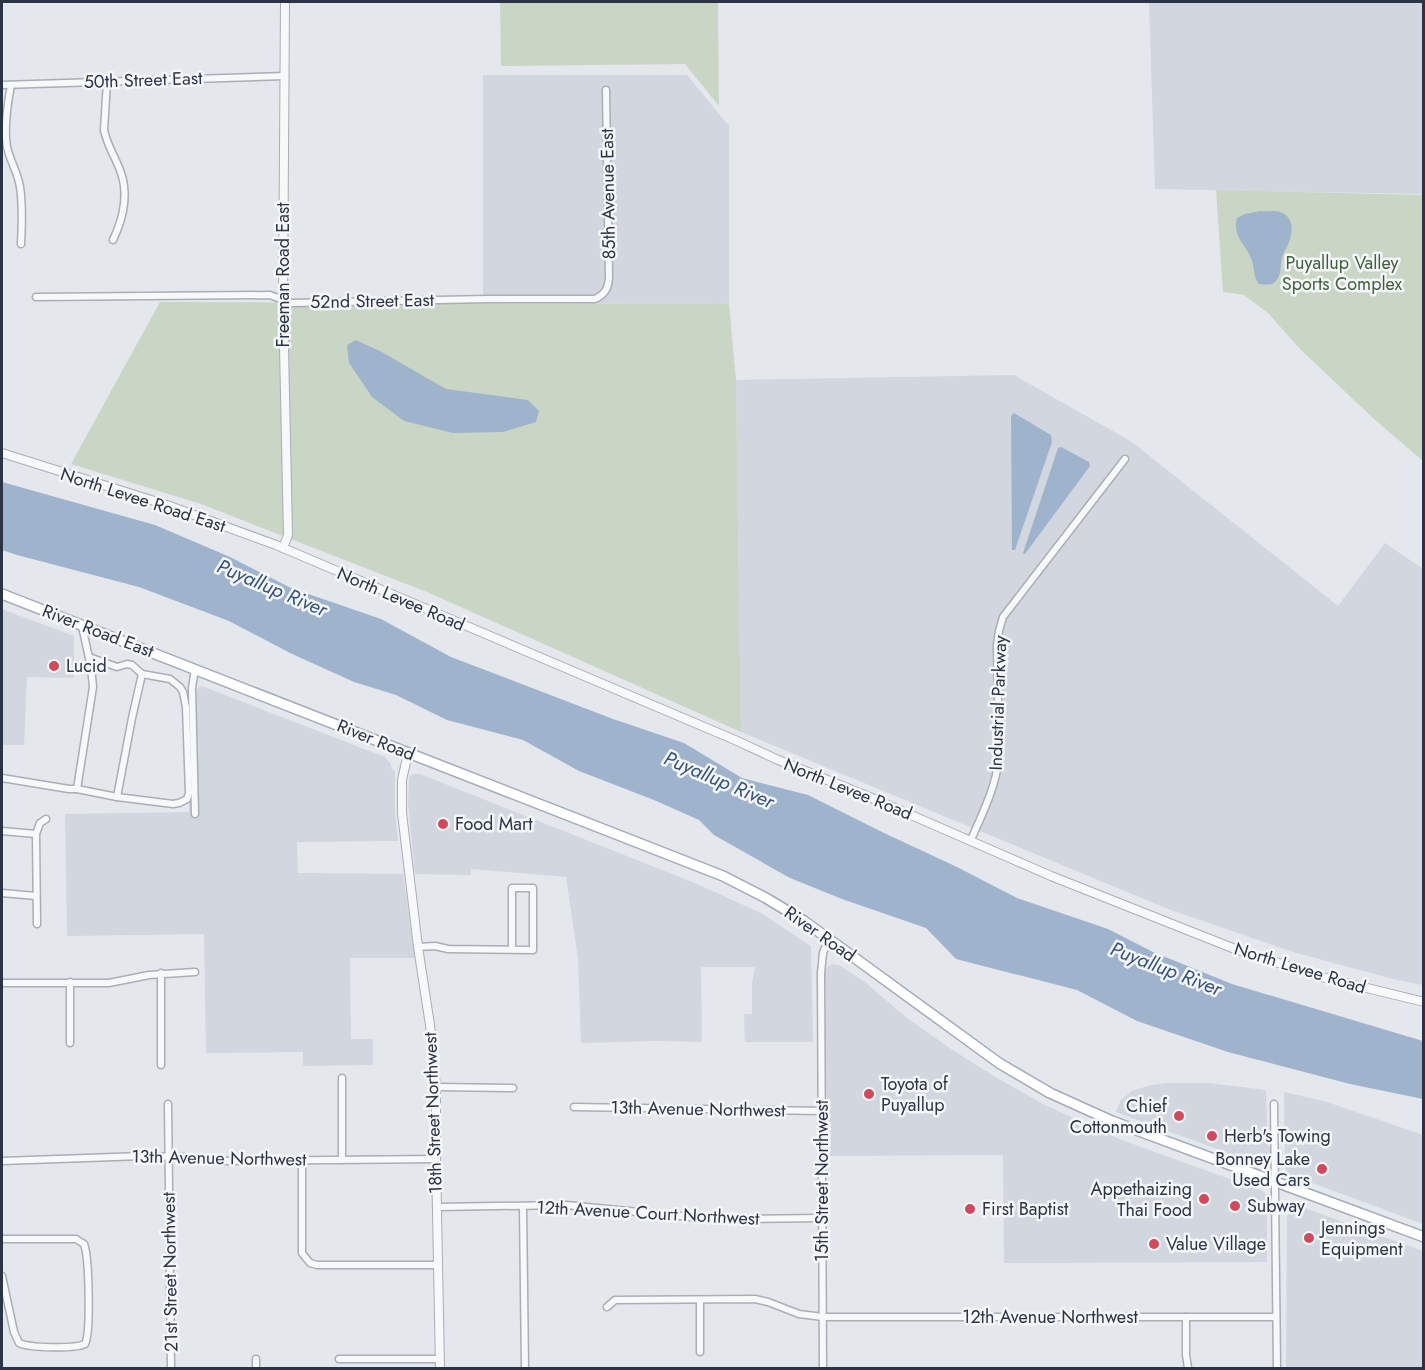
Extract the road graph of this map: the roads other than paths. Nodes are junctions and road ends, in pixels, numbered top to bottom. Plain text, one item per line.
1 (285, 2) edge
2 (285, 76) junction
3 (107, 81) junction
4 (2, 85) edge
5 (11, 85) junction
6 (606, 90) dead end
7 (113, 240) dead end
8 (21, 244) dead end
9 (602, 296) joint
10 (36, 297) dead end
11 (282, 300) junction
12 (2, 453) edge
13 (1125, 459) dead end
14 (283, 549) junction
15 (2, 594) edge
16 (82, 626) junction
17 (88, 657) junction
18 (195, 669) junction
19 (142, 674) junction
20 (408, 753) junction
21 (2, 778) edge
22 (76, 789) junction
23 (117, 797) junction
24 (195, 814) dead end
25 (46, 819) dead end
26 (2, 831) edge
27 (36, 834) junction
28 (971, 840) junction
29 (2, 893) edge
30 (36, 896) junction
31 (37, 924) dead end
32 (829, 939) junction
33 (418, 947) junction
34 (512, 950) junction
35 (195, 972) dead end
36 (161, 973) junction
37 (70, 982) junction
38 (2, 983) edge
39 (1424, 1002) edge
40 (70, 1043) dead end
41 (161, 1065) dead end
42 (342, 1078) dead end
43 (436, 1087) junction
44 (513, 1088) dead end
45 (168, 1104) dead end
46 (1274, 1104) dead end
47 (574, 1107) dead end
48 (822, 1111) junction
49 (168, 1157) junction
50 (436, 1159) junction
51 (2, 1161) edge
52 (302, 1161) junction
53 (342, 1161) junction
54 (1275, 1182) junction
55 (437, 1207) junction
56 (523, 1207) junction
57 (822, 1218) junction
58 (1424, 1236) edge
59 (2, 1239) edge
60 (438, 1265) junction
61 (2, 1276) edge
62 (700, 1300) junction
63 (607, 1307) dead end
64 (823, 1317) junction
65 (1186, 1317) junction
66 (1276, 1317) junction
67 (700, 1352) dead end
68 (256, 1359) dead end
69 (339, 1359) dead end
70 (440, 1359) junction
71 (171, 1368) edge
72 (256, 1368) edge
73 (440, 1368) edge
74 (525, 1368) edge
75 (823, 1368) edge
76 (1188, 1368) edge
77 (1277, 1368) edge

1 - 2 street, Freeman Road East
2 - 3 street, 50th Street East
2 - 11 street, Freeman Road East
3 - 5 street, 50th Street East
3 - 7 street
4 - 5 street, 50th Street East
5 - 8 street
6 - 9 street, 85th Avenue East
9 - 11 street, 52nd Street East
10 - 11 street, 52nd Street East
11 - 14 street, Freeman Road East
12 - 14 street, North Levee Road East
13 - 28 street, Industrial Parkway
14 - 28 street, North Levee Road
15 - 16 main road, River Road East
16 - 17 street
16 - 18 main road, River Road East
17 - 19 street
17 - 22 street
18 - 20 main road, River Road
18 - 24 street
19 - 23 street
19 - 23 street
20 - 32 main road, River Road
20 - 33 street, 18th Street Northwest
21 - 22 street
22 - 23 street
25 - 27 street
26 - 27 street
27 - 30 street
28 - 39 street, North Levee Road
29 - 30 street
30 - 31 street
32 - 48 street, 15th Street Northwest
32 - 54 main road, River Road
33 - 34 street
33 - 43 street, 18th Street Northwest
34 - 34 street
35 - 36 street
36 - 37 street
36 - 41 street
37 - 38 street
37 - 40 street
42 - 53 street
43 - 44 street
43 - 50 street, 18th Street Northwest
45 - 49 street, 21st Street Northwest
46 - 54 street
47 - 48 street, 13th Avenue Northwest
48 - 57 street, 15th Street Northwest
49 - 51 street, 13th Avenue Northwest
49 - 52 street, 13th Avenue Northwest
49 - 71 street, 21st Street Northwest
50 - 53 street, 13th Avenue Northwest
50 - 55 street, 18th Street Northwest
52 - 53 street, 13th Avenue Northwest
52 - 60 street
54 - 58 main road, River Road
54 - 66 street
55 - 56 street, 12th Avenue Court Northwest
55 - 60 street, 18th Street Northwest
56 - 57 street, 12th Avenue Court Northwest
56 - 74 street
57 - 64 street, 15th Street Northwest
59 - 61 street
60 - 70 street, 18th Street Northwest
62 - 63 street, 12th Avenue Northwest
62 - 64 street, 12th Avenue Northwest
62 - 67 street
64 - 65 street, 12th Avenue Northwest
64 - 75 street, 15th Street Northwest
65 - 66 street, 12th Avenue Northwest
65 - 76 street
66 - 77 street
68 - 72 street
69 - 70 street
70 - 73 street, 18th Street Northwest

